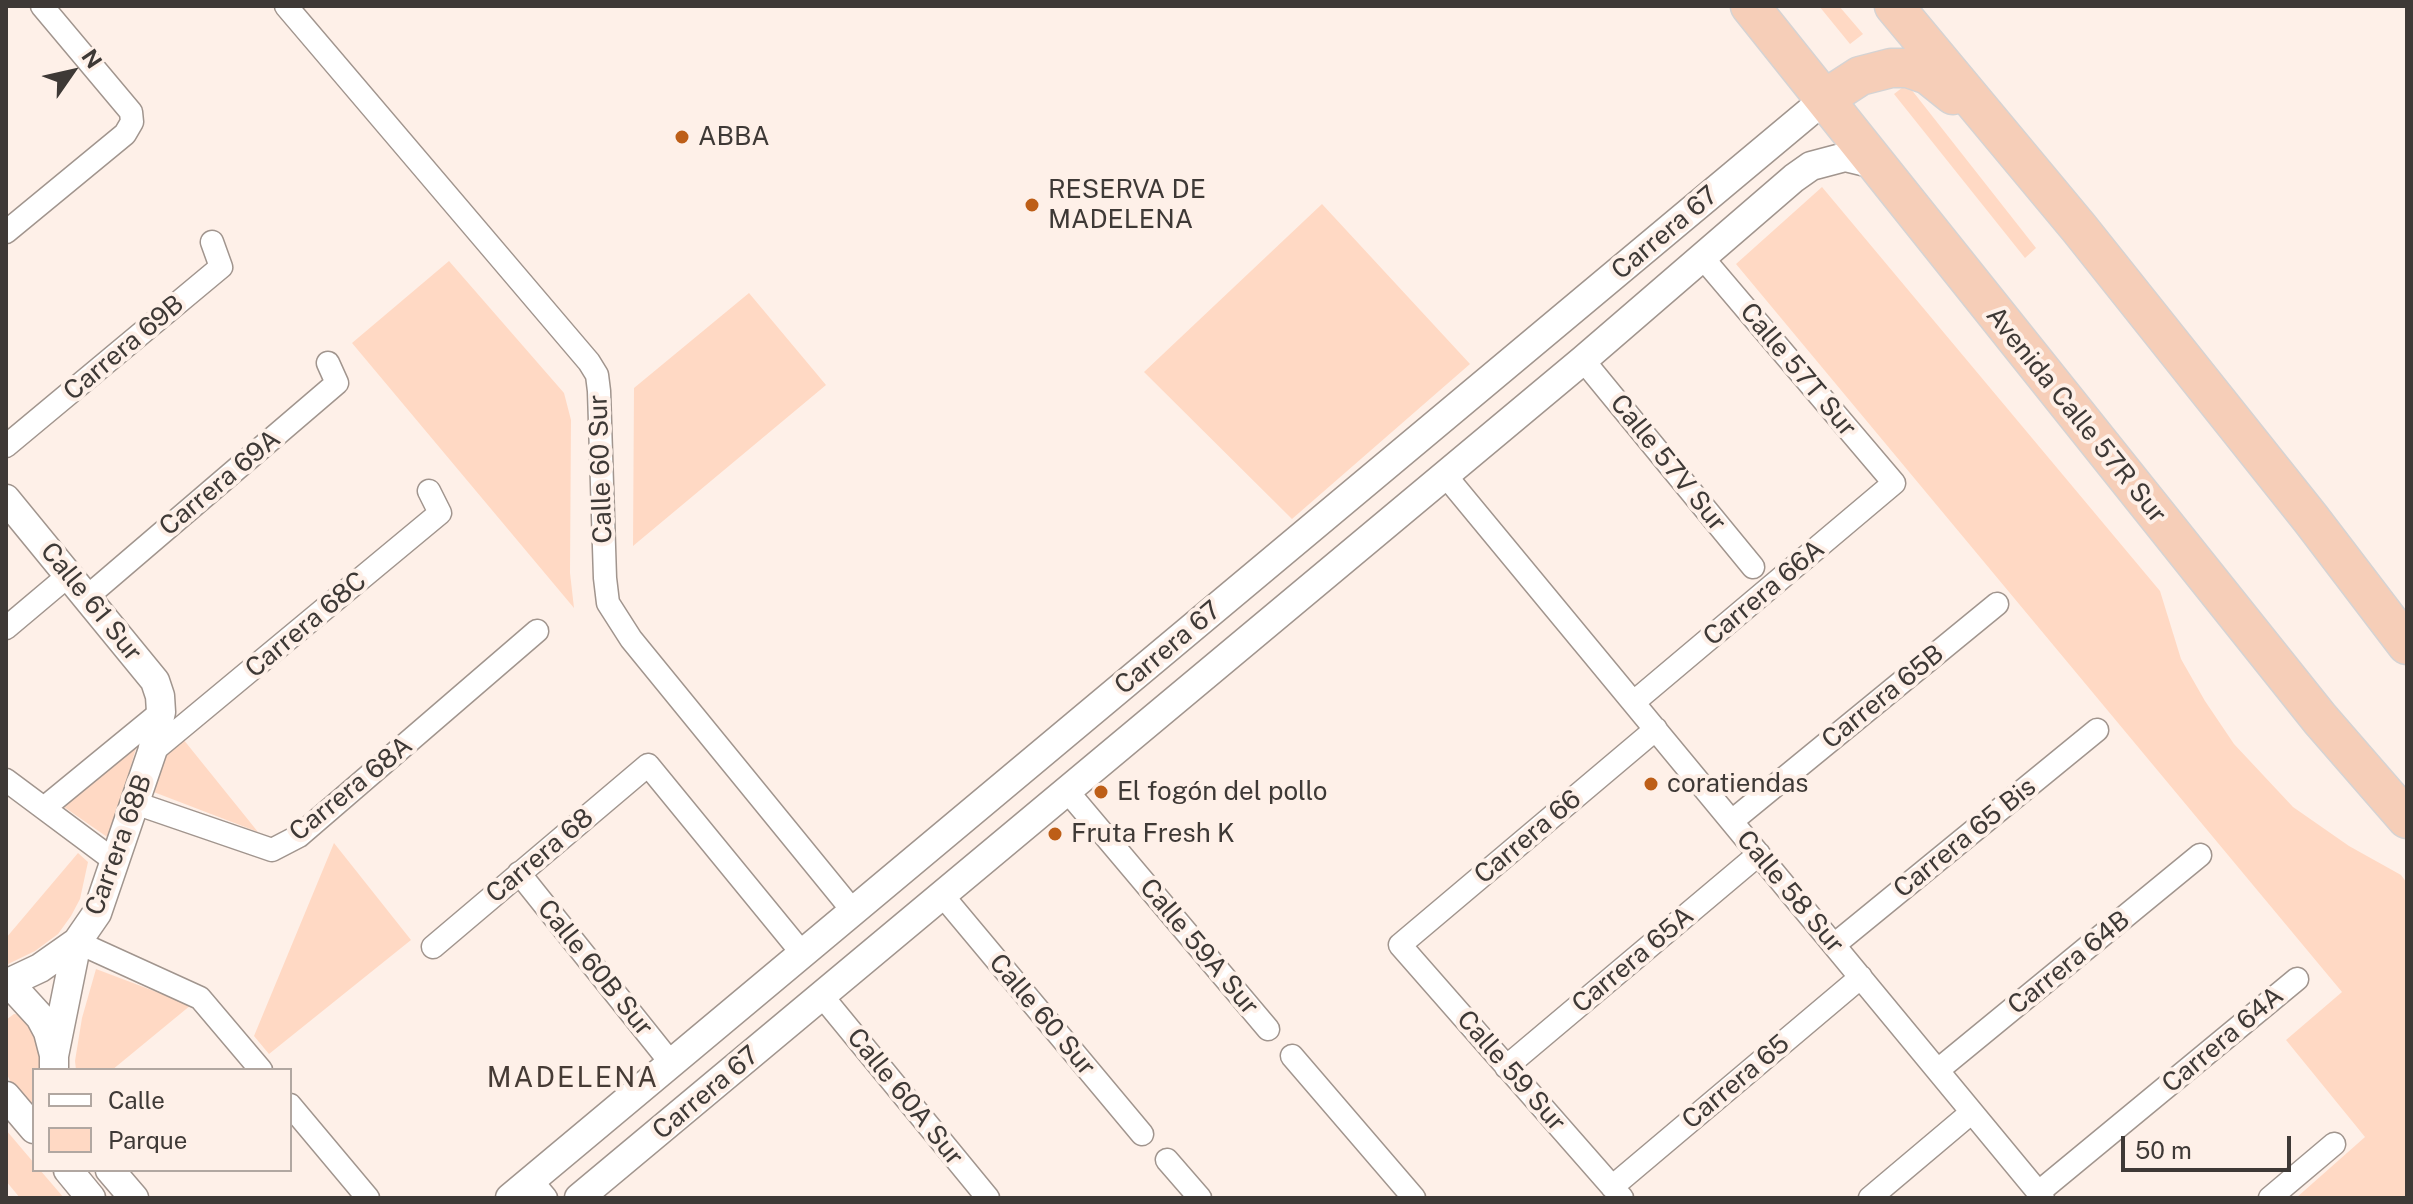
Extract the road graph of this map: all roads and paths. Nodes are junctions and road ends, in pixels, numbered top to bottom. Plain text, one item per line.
1 (42, 6) edge
2 (286, 6) edge
3 (1750, 6) edge
4 (1894, 6) edge
5 (1826, 98) junction
6 (1874, 164) junction
7 (6, 231) edge
8 (212, 242) dead end
9 (1702, 257) junction
10 (1583, 360) junction
11 (328, 363) dead end
12 (2253, 445) junction
13 (6, 446) edge
14 (1445, 475) junction
15 (1894, 483) joint
16 (429, 491) dead end
17 (6, 499) edge
18 (1753, 567) dead end
19 (69, 575) junction
20 (87, 597) junction
21 (1997, 604) dead end
22 (6, 628) edge
23 (537, 631) dead end
24 (2407, 645) edge
25 (1634, 702) junction
26 (161, 712) junction
27 (1656, 729) junction
28 (2097, 730) dead end
29 (152, 752) junction
30 (6, 780) edge
31 (1068, 792) junction
32 (135, 803) junction
33 (44, 808) junction
34 (2407, 819) edge
35 (1732, 821) junction
36 (1759, 854) junction
37 (2200, 855) dead end
38 (116, 862) junction
39 (519, 873) junction
40 (943, 896) junction
41 (853, 911) junction
42 (77, 942) junction
43 (1400, 945) joint
44 (1834, 945) junction
45 (433, 947) dead end
46 (807, 949) junction
47 (1861, 977) junction
48 (2297, 979) dead end
49 (7, 984) edge
50 (832, 988) junction
51 (1268, 1029) dead end
52 (1292, 1056) dead end
53 (54, 1063) edge
54 (671, 1063) junction
55 (1506, 1067) junction
56 (259, 1068) edge
57 (1938, 1070) junction
58 (6, 1096) edge
59 (292, 1107) edge
60 (1972, 1112) junction
61 (32, 1127) edge
62 (1142, 1134) dead end
63 (2334, 1144) dead end
64 (1167, 1160) dead end
65 (70, 1172) edge
66 (112, 1172) edge
67 (539, 1189) edge
68 (1617, 1192) edge
69 (2041, 1195) edge
70 (91, 1198) edge
71 (134, 1198) edge
72 (368, 1198) edge
73 (510, 1198) edge
74 (579, 1198) edge
75 (988, 1198) edge
76 (1200, 1198) edge
77 (1414, 1198) edge
78 (1870, 1198) edge
79 (2270, 1198) edge

1 - 7 street
2 - 41 street, Calle 60 Sur
3 - 5 highway, Avenida Calle 57R Sur
4 - 12 highway
5 - 6 highway, Avenida Calle 57R Sur
5 - 12 highway
5 - 41 street, Carrera 67
6 - 9 street, Carrera 67
6 - 34 highway, Avenida Calle 57R Sur
8 - 13 street, Carrera 69B
9 - 10 street, Carrera 67
9 - 15 street, Calle 57T Sur
10 - 14 street, Carrera 67
10 - 18 street, Calle 57V Sur
11 - 20 street, Carrera 69A
12 - 24 highway
14 - 25 street, Calle 58 Sur
14 - 31 street, Carrera 67
15 - 25 street, Carrera 66A
16 - 29 street, Carrera 68C
17 - 19 street, Calle 61 Sur
19 - 20 street, Calle 61 Sur
19 - 22 street
20 - 26 street, Calle 61 Sur
21 - 35 street, Carrera 65B
23 - 32 street, Carrera 68A
25 - 27 street, Calle 58 Sur
26 - 29 street, Carrera 68B
26 - 33 street
27 - 35 street, Calle 58 Sur
27 - 43 street, Carrera 66
28 - 44 street, Carrera 65 Bis
29 - 32 street, Carrera 68B
30 - 33 street
31 - 40 street, Carrera 67
31 - 51 street, Calle 59A Sur
32 - 38 street, Carrera 68B
33 - 38 street
35 - 36 street, Calle 58 Sur
36 - 44 street, Calle 58 Sur
36 - 55 street, Carrera 65A
37 - 57 street, Carrera 64B
38 - 42 street, Carrera 68B
39 - 45 street, Carrera 68
39 - 46 street, Carrera 68
39 - 54 street, Calle 60B Sur
40 - 50 street, Carrera 67
40 - 62 street, Calle 60 Sur
41 - 46 street, Carrera 67
42 - 49 street, Carrera 68B
42 - 53 street
42 - 56 street
43 - 55 street, Calle 59 Sur
44 - 47 street, Calle 58 Sur
46 - 50 street
46 - 54 street, Carrera 67
47 - 57 street, Calle 58 Sur
47 - 68 street, Carrera 65
48 - 69 street, Carrera 64A
49 - 53 street
50 - 74 street, Carrera 67
50 - 75 street, Calle 60A Sur
52 - 77 street
54 - 67 street, Carrera 67
55 - 68 street, Calle 59 Sur
57 - 60 street, Calle 58 Sur
58 - 61 street
59 - 72 street
60 - 69 street, Calle 58 Sur
60 - 78 street
63 - 79 street
64 - 76 street
65 - 70 street
66 - 71 street
67 - 73 street, Carrera 67

